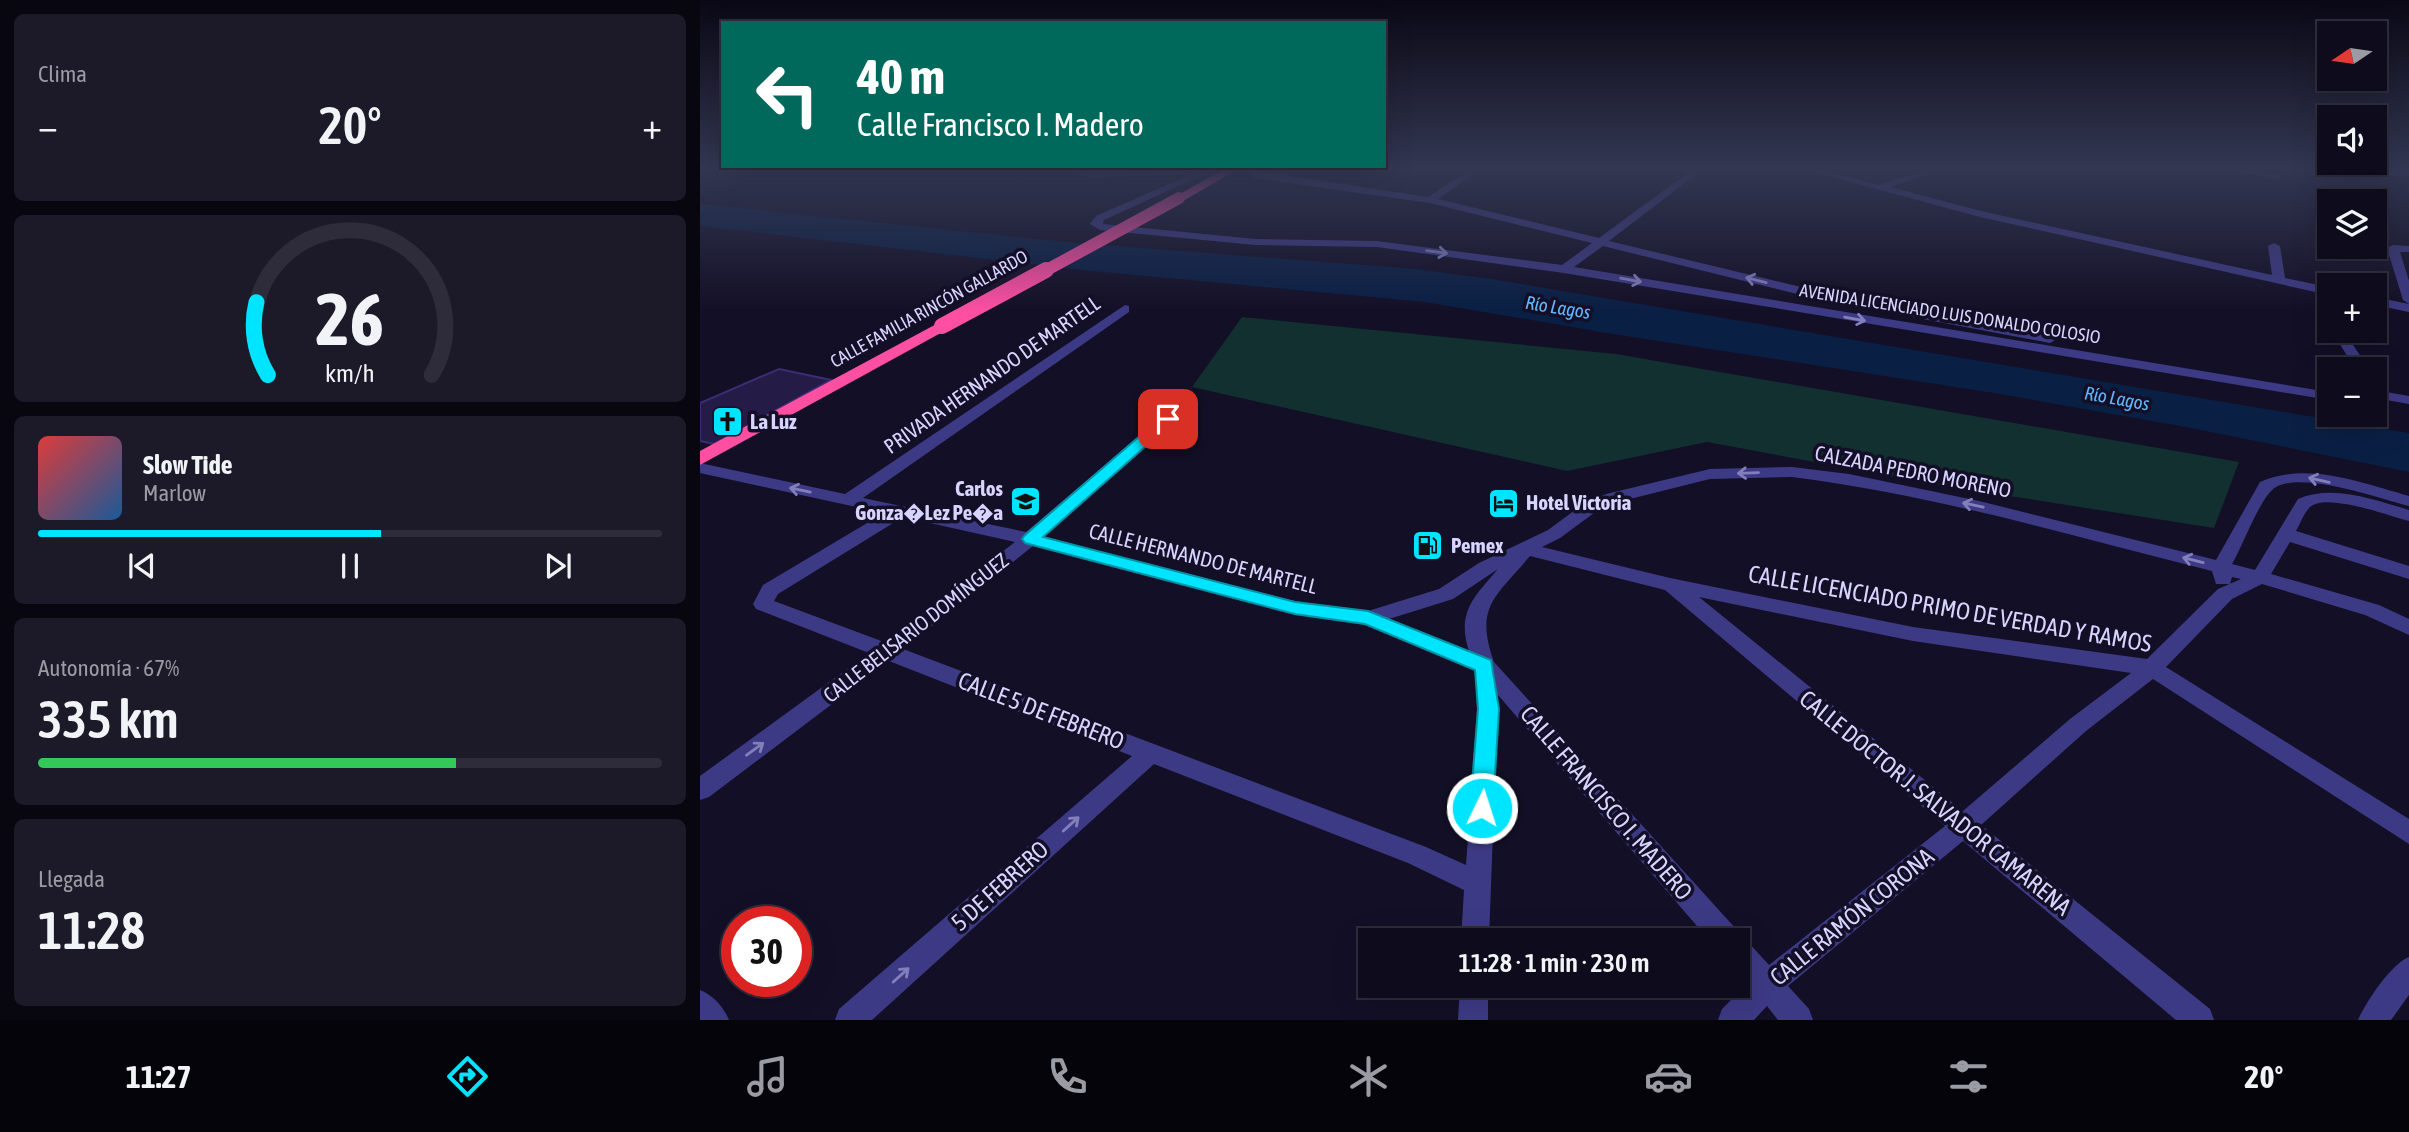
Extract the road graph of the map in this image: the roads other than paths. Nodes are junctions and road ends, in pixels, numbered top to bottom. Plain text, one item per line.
1 (1103, 217) edge
2 (1145, 217) edge
3 (1500, 217) edge
4 (1635, 217) edge
5 (1992, 217) edge
6 (1602, 241) junction
7 (2274, 246) dead end
8 (2409, 249) edge
9 (1564, 269) junction
10 (2279, 280) junction
11 (2317, 289) edge
12 (2409, 300) edge
13 (2387, 303) edge
14 (2409, 308) edge
15 (1125, 309) dead end
16 (2317, 384) edge
17 (2317, 394) edge
18 (2387, 397) edge
19 (2387, 400) edge
20 (2409, 400) edge
21 (1188, 402) dead end
22 (2409, 410) edge
23 (700, 459) edge
24 (700, 468) edge
25 (848, 500) junction
26 (2409, 501) edge
27 (902, 510) junction
28 (2409, 516) edge
29 (2285, 534) junction
30 (1030, 539) junction
31 (1525, 549) junction
32 (2221, 567) junction
33 (2409, 573) edge
34 (2259, 578) junction
35 (1670, 585) junction
36 (2225, 594) junction
37 (1368, 618) junction
38 (2409, 628) edge
39 (887, 652) junction
40 (1485, 666) junction
41 (2152, 668) junction
42 (1151, 753) junction
43 (700, 790) edge
44 (1963, 826) junction
45 (2409, 833) edge
46 (1477, 883) junction
47 (1475, 928) edge
48 (1716, 928) edge
49 (1750, 966) edge
50 (2409, 971) edge
51 (1767, 985) junction
52 (1474, 998) edge
53 (700, 1005) edge
54 (714, 1020) edge
55 (850, 1020) edge
56 (1473, 1020) edge
57 (1733, 1020) edge
58 (1798, 1020) edge
59 (2199, 1020) edge
60 (2373, 1020) edge

1 -> 9 street, AVENIDA LICENCIADO LUIS DONALDO COLOSIO
2 - 23 highway, CALLE FAMILIA RINCÓN GALLARDO, bridge
3 - 6 street, AVENIDA LICENCIADO LUIS DONALDO COLOSIO
4 - 6 street
5 - 10 street
6 - 9 street
16 -> 6 street, AVENIDA LICENCIADO LUIS DONALDO COLOSIO
7 - 10 street
8 - 12 street
9 -> 17 street, AVENIDA LICENCIADO LUIS DONALDO COLOSIO
10 - 11 street
13 - 14 street
15 - 25 street, PRIVADA HERNANDO DE MARTELL
18 - 20 street
19 - 22 street
21 - 30 street, CALLE BELISARIO DOMÍNGUEZ
25 -> 24 street, CALLE HERNANDO DE MARTELL
25 - 27 street, CALLE HERNANDO DE MARTELL
26 -> 32 street
27 - 30 street, CALLE HERNANDO DE MARTELL
27 - 39 street, CALLE 5 DE FEBRERO
28 - 29 street
29 - 33 street
29 - 34 street
30 - 37 street, CALLE HERNANDO DE MARTELL
30 - 39 street, CALLE BELISARIO DOMÍNGUEZ
32 -> 31 street, CALZADA PEDRO MORENO
31 - 35 street, CALLE LICENCIADO PRIMO DE VERDAD Y RAMOS
31 - 37 street, CALZADA PEDRO MORENO
31 - 40 street
32 - 34 street, CALZADA PEDRO MORENO
32 - 36 street
34 - 36 street, CALLE RAMÓN CORONA
34 - 38 street, CALZADA PEDRO MORENO
35 - 41 street, CALLE LICENCIADO PRIMO DE VERDAD Y RAMOS
35 - 44 street, CALLE DOCTOR J. SALVADOR CAMARENA
36 - 41 street, CALLE RAMÓN CORONA
37 - 40 street, CALLE FRANCISCO I. MADERO
39 - 42 street, CALLE 5 DE FEBRERO
43 -> 39 street, CALLE BELISARIO DOMÍNGUEZ
40 - 46 street
40 - 48 street, CALLE FRANCISCO I. MADERO
41 - 44 street, CALLE RAMÓN CORONA
41 - 45 street, CALLE LICENCIADO PRIMO DE VERDAD Y RAMOS
42 - 46 street, CALLE 5 DE FEBRERO
55 -> 42 street, 5 DE FEBRERO
44 - 51 street, CALLE RAMÓN CORONA
44 - 59 street, CALLE DOCTOR J. SALVADOR CAMARENA
46 - 47 street
49 - 51 street
50 - 60 street
51 - 57 street, CALLE RAMÓN CORONA
51 - 58 street
52 - 56 street
53 - 54 street

